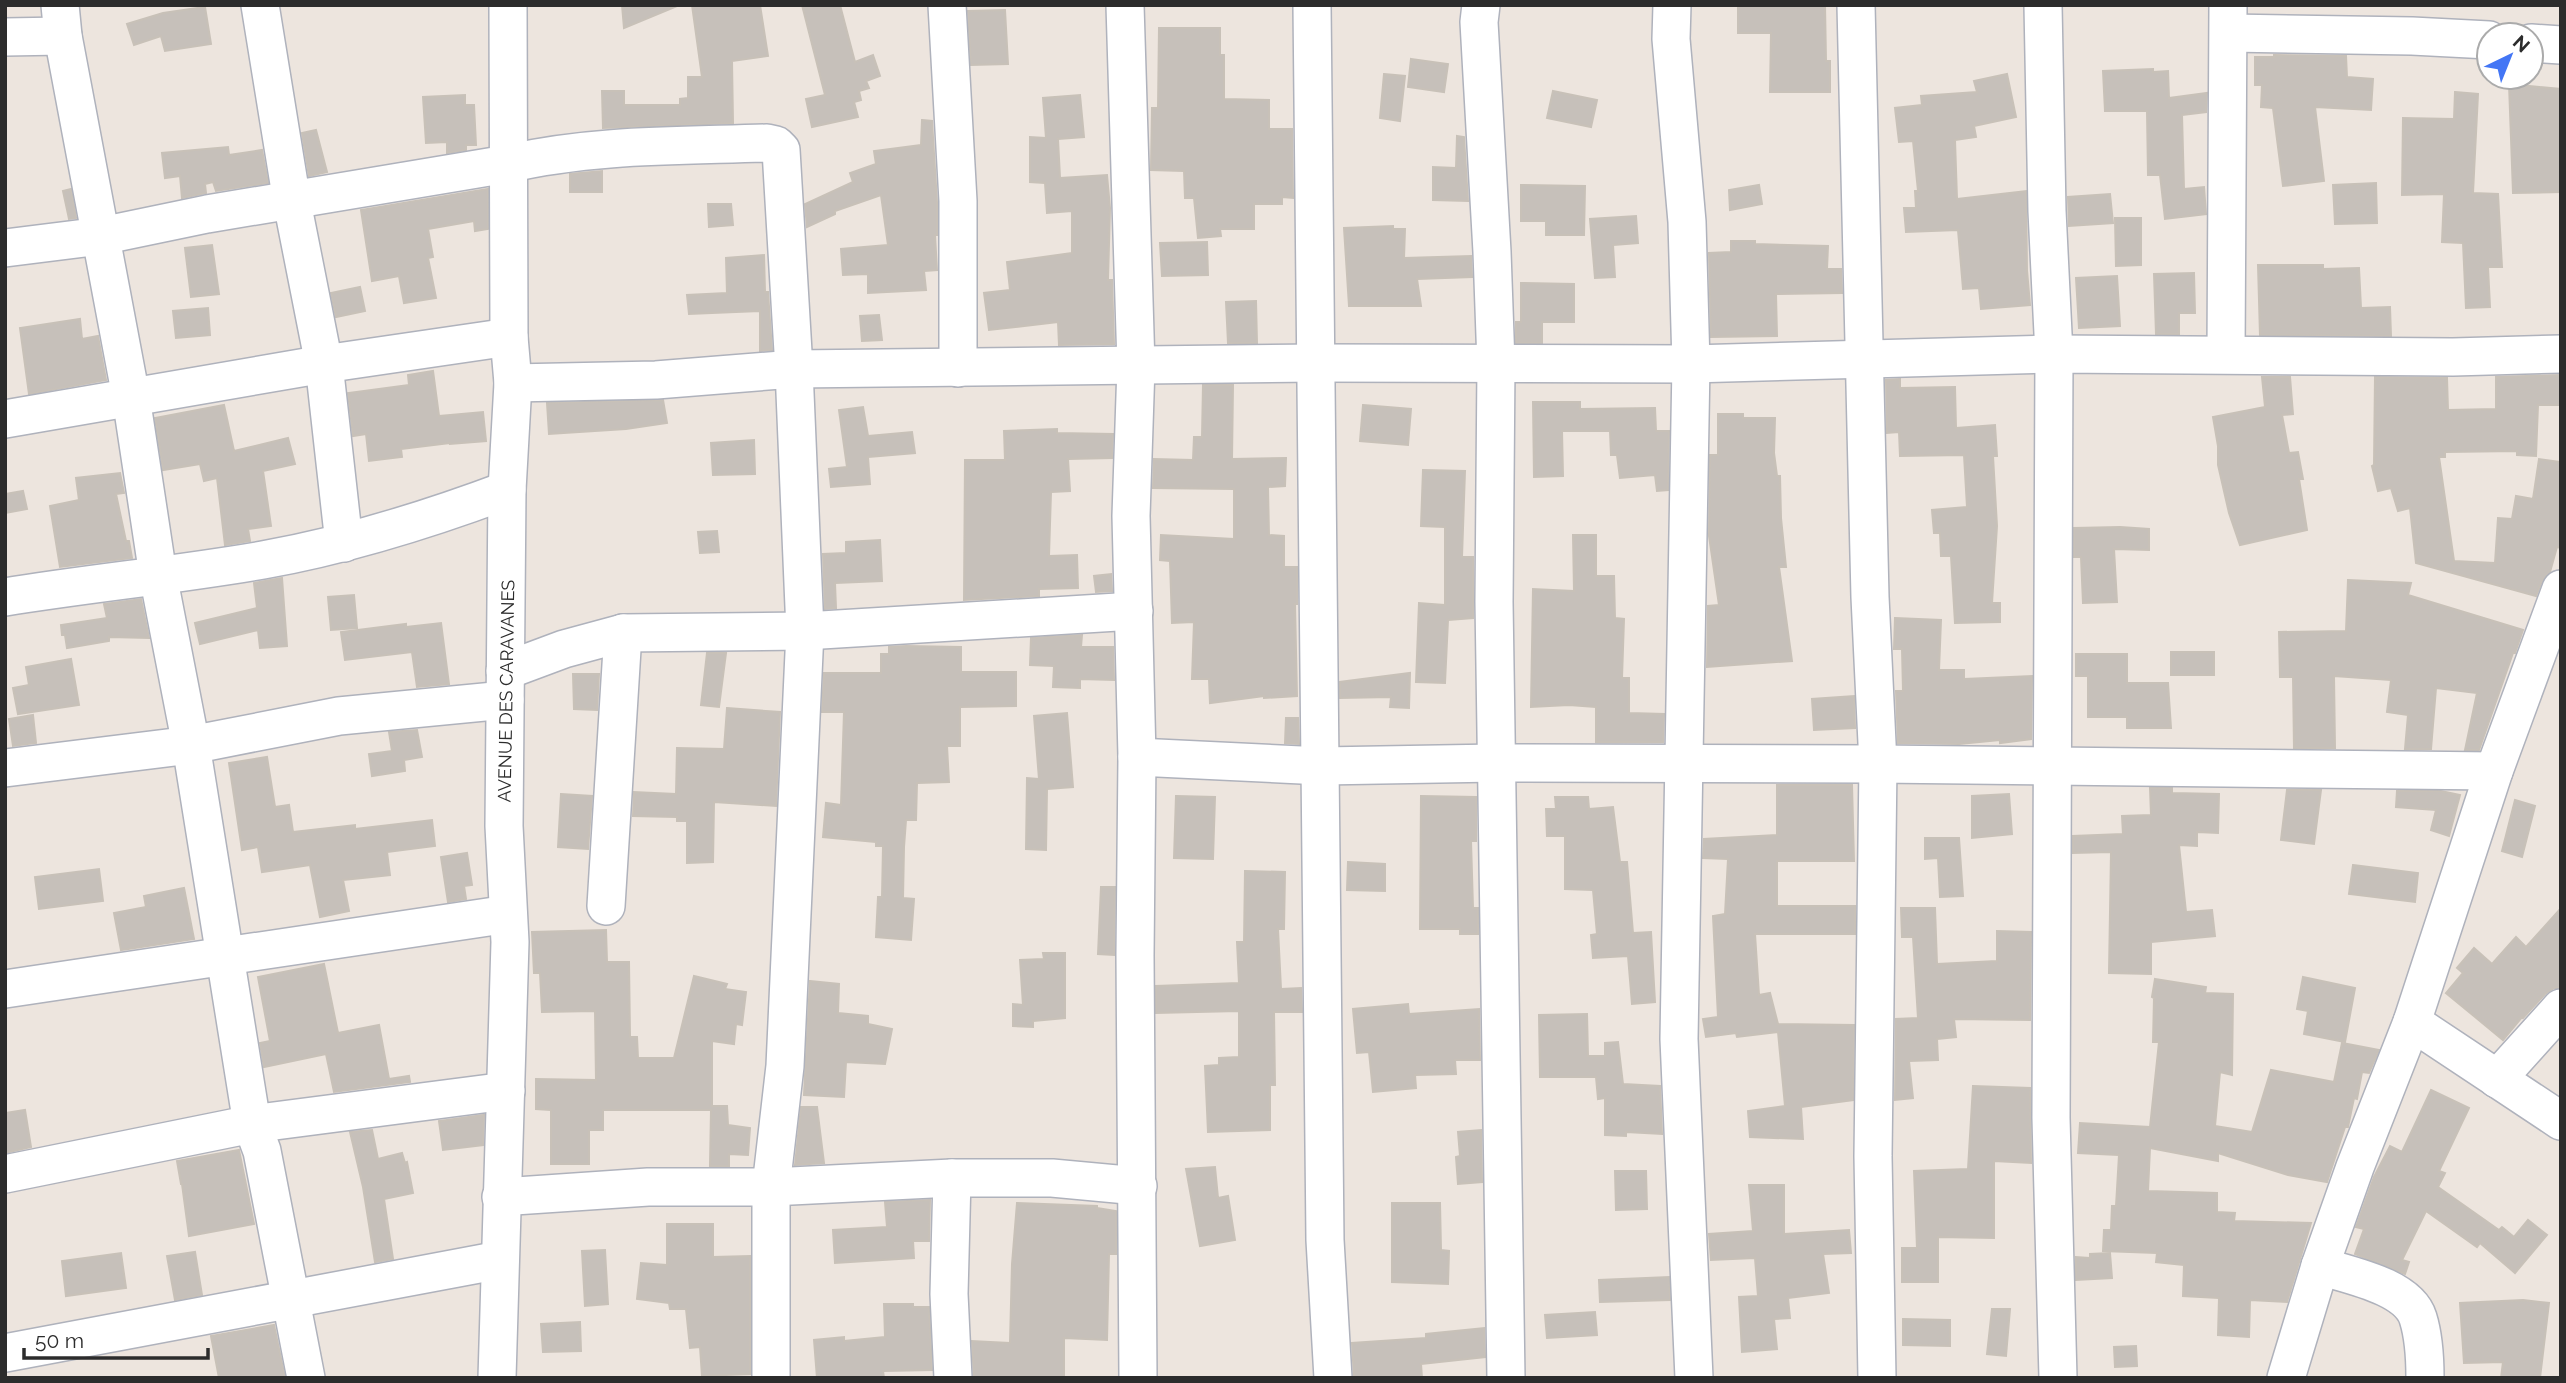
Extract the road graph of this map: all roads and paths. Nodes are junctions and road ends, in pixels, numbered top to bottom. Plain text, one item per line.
1 (260, 5) edge
2 (508, 5) edge
3 (947, 5) edge
4 (1125, 5) edge
5 (1312, 5) edge
6 (1480, 5) edge
7 (1672, 5) edge
8 (1856, 5) edge
9 (2043, 5) edge
10 (2229, 19) edge
11 (61, 21) edge
12 (2411, 21) edge
13 (5, 37) edge
14 (2475, 37) edge
15 (507, 164) junction
16 (292, 202) junction
17 (101, 236) junction
18 (5, 248) edge
19 (509, 337) junction
20 (2054, 354) junction
21 (2226, 354) junction
22 (2561, 354) edge
23 (1866, 360) junction
24 (1316, 363) junction
25 (1496, 364) junction
26 (1691, 364) junction
27 (324, 365) junction
28 (1136, 366) junction
29 (958, 368) junction
30 (794, 369) junction
31 (513, 383) junction
32 (131, 397) junction
33 (5, 419) edge
34 (507, 490) junction
35 (344, 543) junction
36 (158, 575) junction
37 (2561, 589) edge
38 (5, 597) edge
39 (1134, 611) junction
40 (805, 631) junction
41 (623, 633) junction
42 (505, 685) junction
43 (191, 745) junction
44 (1137, 757) junction
45 (1497, 763) junction
46 (1683, 763) junction
47 (1878, 764) junction
48 (2052, 765) junction
49 (1322, 766) junction
50 (5, 768) edge
51 (2494, 771) junction
52 (606, 906) dead end
53 (508, 914) junction
54 (226, 957) junction
55 (5, 989) edge
56 (2561, 1008) edge
57 (2412, 1022) junction
58 (2497, 1079) junction
59 (506, 1091) junction
60 (2561, 1121) edge
61 (252, 1124) junction
62 (5, 1174) edge
63 (952, 1178) junction
64 (771, 1186) junction
65 (1138, 1186) junction
66 (501, 1197) junction
67 (500, 1260) junction
68 (2320, 1266) junction
69 (290, 1299) junction
70 (5, 1353) edge
71 (306, 1378) edge
72 (497, 1378) edge
73 (771, 1378) edge
74 (953, 1378) edge
75 (1138, 1378) edge
76 (1333, 1378) edge
77 (1506, 1378) edge
78 (1694, 1378) edge
79 (1877, 1378) edge
80 (2058, 1378) edge
81 (2286, 1378) edge
82 (2425, 1378) edge

1 - 16 street
2 - 15 street, AVENUE DES CARAVANES
3 - 29 street
4 - 28 street
5 - 24 street
6 - 25 street
7 - 26 street
8 - 23 street
9 - 20 street
10 - 12 street
10 - 21 street
11 - 13 street
11 - 17 street
12 - 14 street
15 - 16 street
15 - 19 street, AVENUE DES CARAVANES
15 - 30 street
16 - 17 street
16 - 27 street
17 - 18 street
17 - 32 street
19 - 27 street
19 - 31 street, AVENUE DES CARAVANES
20 - 21 street
20 - 23 street
20 - 48 street
21 - 22 street
23 - 26 street
23 - 47 street
24 - 25 street
24 - 28 street
24 - 49 street
25 - 26 street
25 - 45 street
26 - 46 street
27 - 32 street
27 - 35 street
28 - 29 street
28 - 39 street
29 - 30 street
30 - 31 street
30 - 40 street
31 - 34 street, AVENUE DES CARAVANES
32 - 33 street
32 - 36 street
34 - 35 street
34 - 42 street, AVENUE DES CARAVANES
35 - 36 street
36 - 38 street
36 - 43 street
37 - 51 street
39 - 40 street
39 - 44 street
40 - 41 street
40 - 64 street
41 - 42 street
41 - 52 street
42 - 43 street
42 - 53 street, AVENUE DES CARAVANES
43 - 50 street
43 - 54 street
44 - 49 street
44 - 65 street
45 - 46 street
45 - 49 street
45 - 77 street
46 - 47 street
46 - 78 street
47 - 48 street
47 - 79 street
48 - 51 street
48 - 80 street
49 - 76 street
51 - 57 street
53 - 54 street
53 - 59 street, AVENUE DES CARAVANES
54 - 55 street
54 - 61 street
56 - 58 street
57 - 58 street
57 - 68 street
58 - 60 street
59 - 61 street
59 - 66 street, AVENUE DES CARAVANES
61 - 62 street
61 - 69 street
63 - 64 street
63 - 65 street
63 - 74 street
64 - 66 street
64 - 73 street
65 - 75 street
66 - 67 street, AVENUE DES CARAVANES
67 - 69 street
67 - 72 street, AVENUE DES CARAVANES
68 - 81 street
68 - 82 street
69 - 70 street
69 - 71 street

